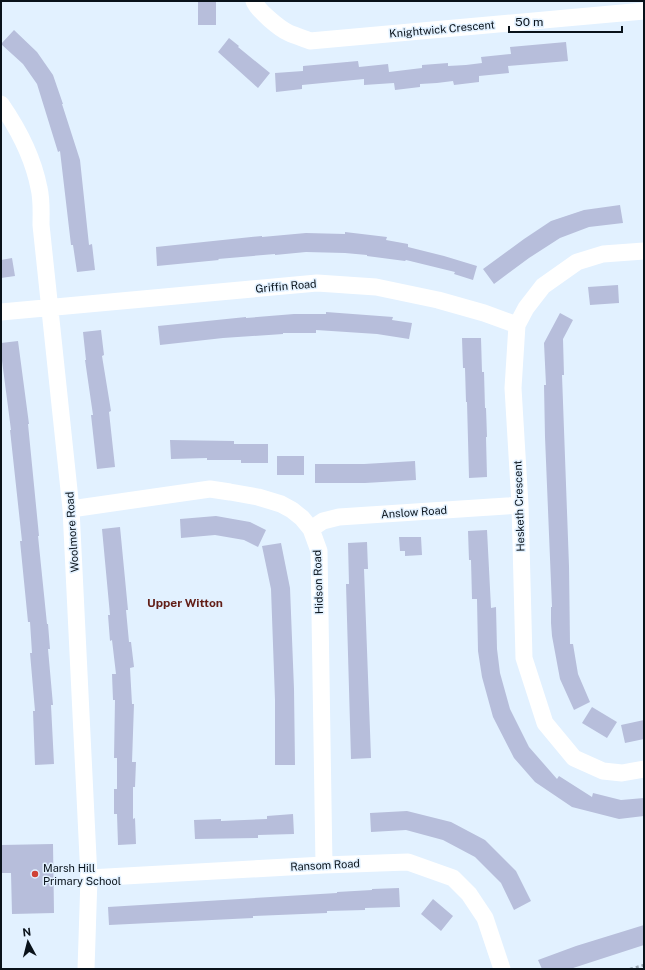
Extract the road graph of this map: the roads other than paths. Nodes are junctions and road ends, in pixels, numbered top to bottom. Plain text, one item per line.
1 (254, 1) edge
2 (644, 11) edge
3 (1, 104) edge
4 (644, 251) edge
5 (50, 308) junction
6 (1, 312) edge
7 (517, 325) junction
8 (520, 505) junction
9 (71, 509) junction
10 (311, 529) junction
11 (644, 769) edge
12 (324, 865) junction
13 (89, 878) junction
14 (86, 969) edge
15 (502, 969) edge

1 - 2 street, Knightwick Crescent
3 - 5 street, Woolmore Road
4 - 7 street, Hesketh Crescent
5 - 6 street, Griffin Road
5 - 7 street, Griffin Road
5 - 9 street, Woolmore Road
7 - 8 street, Hesketh Crescent
8 - 10 street, Anslow Road
8 - 11 street, Hesketh Crescent
9 - 10 street, Hidson Road
9 - 13 street, Woolmore Road
10 - 12 street, Hidson Road
12 - 13 street, Ransom Road
12 - 15 street, Ransom Road
13 - 14 street, Woolmore Road

